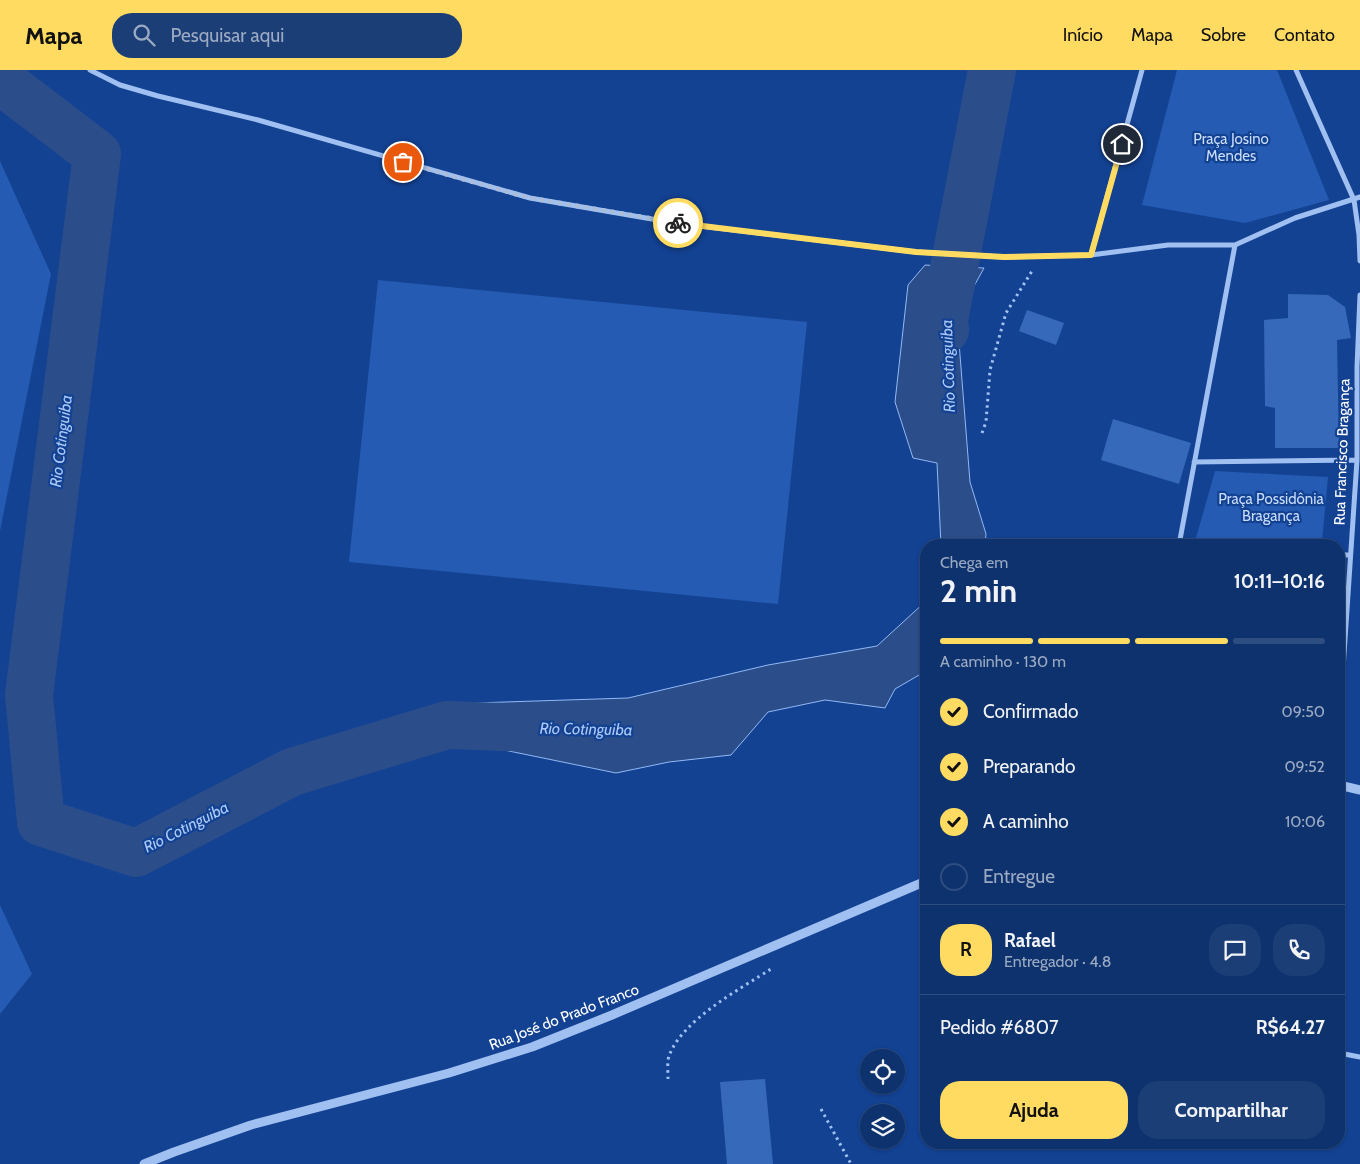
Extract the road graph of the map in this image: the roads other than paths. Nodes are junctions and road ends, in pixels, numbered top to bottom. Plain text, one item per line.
1 (90, 70) edge
2 (1142, 70) edge
3 (1296, 70) edge
4 (1360, 197) edge
5 (1354, 200) junction
6 (1235, 244) junction
7 (1091, 255) junction
8 (1360, 260) edge
9 (1360, 296) edge
10 (1358, 367) edge
11 (1357, 460) junction
12 (1194, 462) junction
13 (1180, 539) edge
14 (1345, 555) edge
15 (1350, 555) junction
16 (1345, 634) edge
17 (1345, 786) edge
18 (1360, 790) edge
19 (920, 883) edge
20 (1345, 1054) edge
21 (1360, 1057) edge
22 (144, 1164) edge

1 - 7 street
2 - 7 street
3 - 5 street
4 - 5 street
5 - 6 street
5 - 8 street
6 - 7 street
6 - 12 street
9 - 10 street, Rua Francisco Bragança
10 - 11 street, Rua Francisco Bragança
11 - 12 street
11 - 15 street, Rua Francisco Bragança
12 - 13 street
14 - 15 street
15 - 16 street, Rua Francisco Bragança
17 - 18 street
19 - 22 street, Rua José do Prado Franco
20 - 21 street

